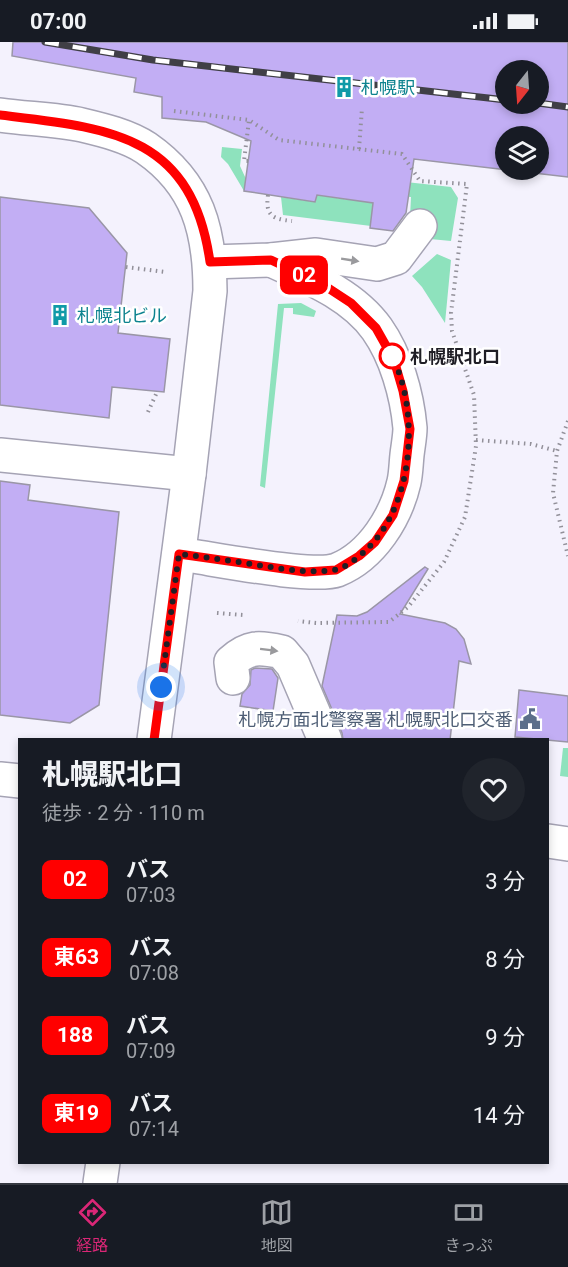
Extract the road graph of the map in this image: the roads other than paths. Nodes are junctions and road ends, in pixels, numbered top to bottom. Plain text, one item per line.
1 (0, 116) edge
2 (420, 226) dead end
3 (271, 260) junction
4 (210, 262) junction
5 (0, 455) edge
6 (189, 474) junction
7 (179, 554) junction
8 (233, 678) dead end
9 (154, 738) edge
10 (324, 738) edge
11 (0, 779) edge
12 (18, 782) edge
13 (549, 841) edge
14 (568, 844) edge
15 (103, 1164) edge
16 (100, 1183) edge

1 - 4 street
3 -> 2 street
3 - 4 street
3 - 7 street
4 - 6 street
5 - 6 street
6 - 7 street
7 - 9 street
8 -> 10 street
11 - 12 street
13 - 14 street
15 - 16 street

